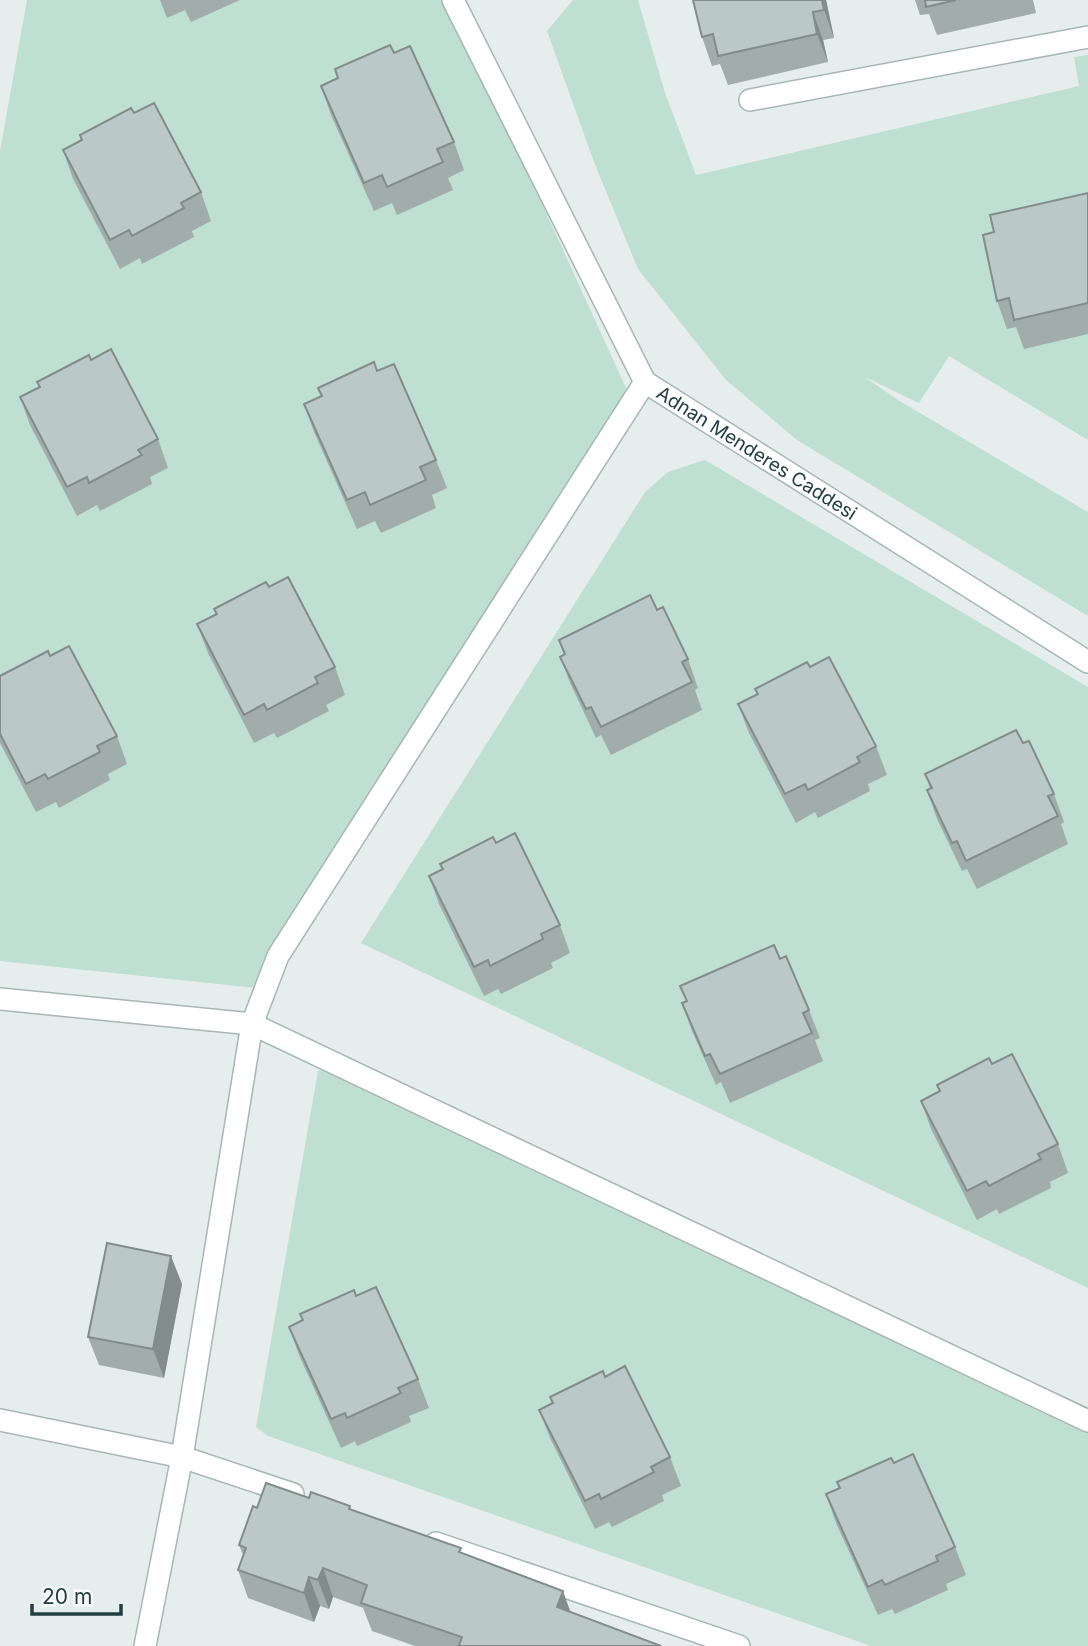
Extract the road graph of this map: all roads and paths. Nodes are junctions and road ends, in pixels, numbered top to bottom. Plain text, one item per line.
1 (453, 0) edge
2 (1088, 37) edge
3 (750, 100) dead end
4 (645, 382) junction
5 (1088, 663) edge
6 (0, 999) edge
7 (252, 1024) junction
8 (0, 1420) edge
9 (1088, 1421) edge
10 (182, 1457) junction
11 (311, 1501) edge
12 (415, 1536) edge
13 (145, 1646) edge
14 (739, 1646) edge

1 - 4 street, Adnan Menderes Caddesi
2 - 3 street
4 - 5 street, Adnan Menderes Caddesi
4 - 7 street
6 - 7 street
7 - 9 street
7 - 10 street
8 - 10 street
10 - 11 street
10 - 13 street
12 - 14 street

